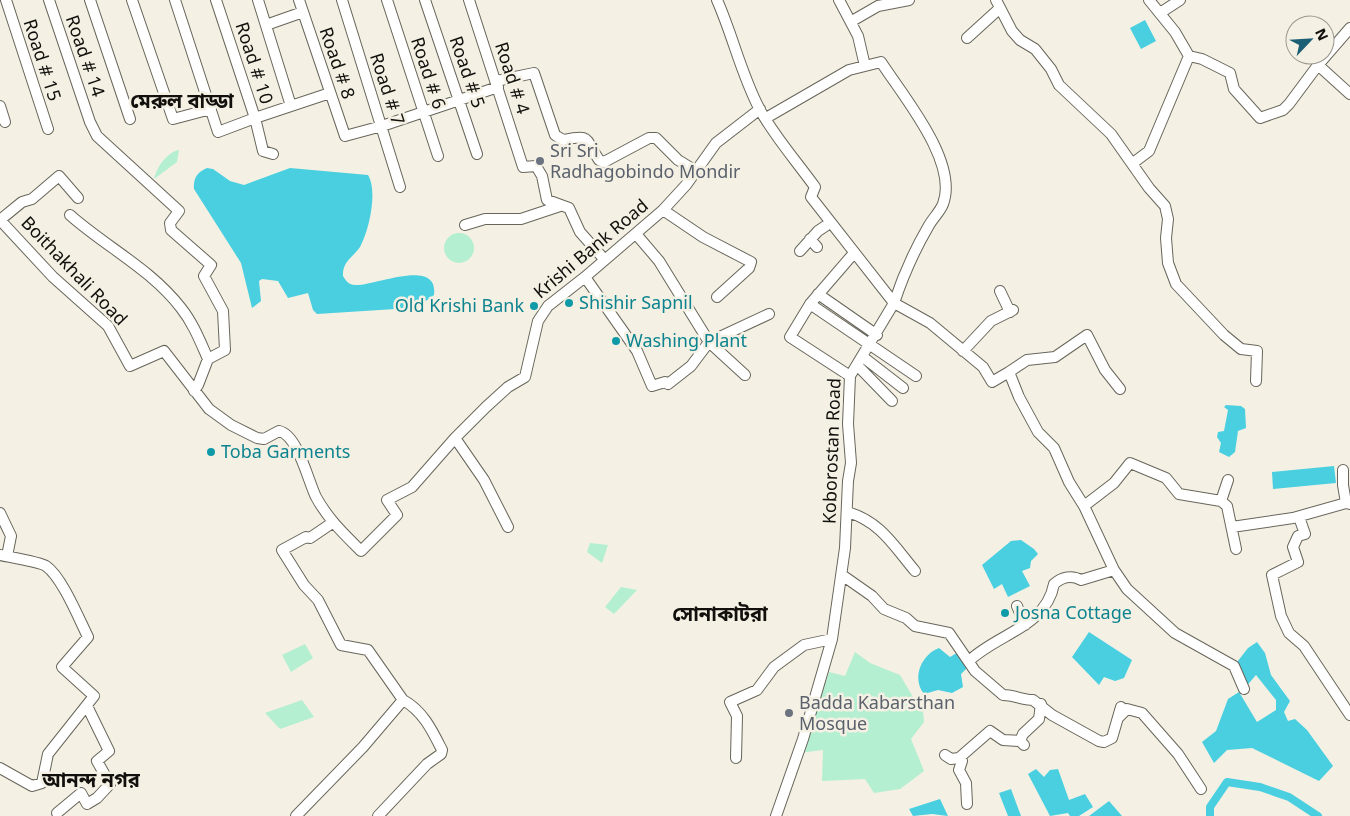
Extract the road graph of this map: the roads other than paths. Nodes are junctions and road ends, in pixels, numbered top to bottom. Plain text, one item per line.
1 (6, 0) edge
2 (49, 0) edge
3 (90, 0) edge
4 (132, 0) edge
5 (175, 0) edge
6 (216, 0) edge
7 (258, 0) edge
8 (299, 0) edge
9 (342, 0) edge
10 (387, 0) edge
11 (425, 0) edge
12 (469, 0) edge
13 (716, 0) edge
14 (839, 0) edge
15 (909, 0) edge
16 (1148, 0) edge
17 (1180, 0) edge
18 (998, 4) edge
19 (303, 12) junction
20 (1160, 13) junction
21 (852, 21) junction
22 (266, 25) junction
23 (1350, 28) edge
24 (967, 38) dead end
25 (1335, 45) edge
26 (1189, 56) junction
27 (1318, 65) joint
28 (865, 66) junction
29 (497, 84) junction
30 (330, 93) junction
31 (1350, 94) edge
32 (459, 99) junction
33 (0, 106) edge
34 (291, 106) junction
35 (211, 109) junction
36 (760, 109) junction
37 (424, 111) junction
38 (255, 118) junction
39 (766, 118) junction
40 (130, 119) dead end
41 (6, 122) dead end
42 (382, 126) junction
43 (48, 129) dead end
44 (274, 154) dead end
45 (477, 154) dead end
46 (438, 156) dead end
47 (1133, 163) junction
48 (696, 171) junction
49 (400, 188) dead end
50 (78, 198) dead end
51 (560, 206) junction
52 (663, 210) junction
53 (70, 215) dead end
54 (0, 220) edge
55 (830, 223) junction
56 (465, 225) dead end
57 (636, 234) junction
58 (800, 251) dead end
59 (854, 253) junction
60 (604, 259) junction
61 (585, 277) junction
62 (1000, 292) dead end
63 (818, 294) junction
64 (717, 297) dead end
65 (894, 303) junction
66 (810, 304) junction
67 (769, 314) dead end
68 (877, 335) junction
69 (709, 342) junction
70 (870, 346) junction
71 (963, 351) junction
72 (208, 359) junction
73 (860, 361) junction
74 (1009, 372) junction
75 (745, 375) dead end
76 (850, 376) junction
77 (916, 376) dead end
78 (1256, 381) dead end
79 (903, 388) dead end
80 (1120, 389) dead end
81 (194, 391) junction
82 (892, 401) dead end
83 (455, 438) junction
84 (1343, 470) dead end
85 (1228, 480) dead end
86 (1222, 501) junction
87 (1348, 503) edge
88 (1084, 506) junction
89 (847, 512) junction
90 (0, 513) edge
91 (1299, 517) junction
92 (332, 523) junction
93 (1232, 526) junction
94 (508, 527) dead end
95 (1236, 549) dead end
96 (361, 551) joint
97 (4, 556) edge
98 (1114, 570) junction
99 (915, 571) dead end
100 (842, 575) junction
101 (1016, 606) dead end
102 (1025, 625) junction
103 (832, 639) junction
104 (969, 661) junction
105 (1244, 689) dead end
106 (403, 700) junction
107 (1041, 704) junction
108 (87, 706) junction
109 (1121, 707) dead end
110 (1350, 715) edge
111 (1118, 718) junction
112 (945, 755) dead end
113 (736, 758) dead end
114 (959, 758) junction
115 (0, 768) edge
116 (1201, 789) dead end
117 (967, 804) dead end
118 (57, 813) dead end
119 (296, 816) edge
120 (378, 816) edge
121 (776, 816) edge

1 - 43 street, Road # 15
2 - 72 street, Road # 14
3 - 40 street
4 - 35 street
5 - 35 street
6 - 38 street, Road # 10
7 - 22 street
8 - 19 street, Road # 8
9 - 42 street, Road # 7
10 - 37 street, Road # 6
11 - 32 street, Road # 5
12 - 29 street, Road # 4
13 - 36 street
14 - 21 street
15 - 21 street
16 - 20 street
17 - 20 street
18 - 24 street
18 - 47 street
19 - 22 street
19 - 30 street, Road # 8
20 - 26 street
21 - 28 street
22 - 34 street
23 - 25 street
26 - 27 street
26 - 47 street
27 - 31 street
28 - 39 street
28 - 65 street, Koborostan Road
29 - 32 street
29 - 48 street
29 - 51 street, Road # 4
30 - 34 street, Road # 10
30 - 42 street, Road # 8
32 - 37 street
32 - 45 street, Road # 5
33 - 41 street
34 - 38 street, Road # 10
35 - 38 street
36 - 39 street
36 - 48 street, Krishi Bank Road
37 - 42 street
37 - 46 street, Road # 6
38 - 44 street
39 - 55 street
42 - 49 street, Road # 7
47 - 78 street
48 - 52 street, Krishi Bank Road
50 - 54 street
51 - 56 street
51 - 60 street
52 - 57 street, Krishi Bank Road
52 - 64 street
53 - 72 street
54 - 81 street, Boithakhali Road
55 - 58 street
55 - 59 street
57 - 60 street, Krishi Bank Road
57 - 69 street
59 - 63 street
59 - 65 street
60 - 61 street, Krishi Bank Road
61 - 69 street
61 - 83 street, Krishi Bank Road
62 - 71 street
63 - 66 street
63 - 68 street
65 - 68 street, Koborostan Road
65 - 71 street
66 - 70 street
66 - 76 street
67 - 69 street
68 - 70 street, Koborostan Road
69 - 75 street
70 - 73 street, Koborostan Road
70 - 77 street
71 - 74 street
72 - 81 street
73 - 76 street, Koborostan Road
73 - 79 street
73 - 82 street
74 - 80 street
74 - 88 street
76 - 89 street, Koborostan Road
81 - 92 street, Boithakhali Road
83 - 94 street
83 - 96 street, Krishi Bank Road
84 - 87 street
85 - 86 street
86 - 88 street
86 - 93 street
87 - 91 street
88 - 98 street
89 - 99 street
89 - 100 street, Koborostan Road
90 - 97 street
91 - 93 street
91 - 110 street
92 - 96 street, Boithakhali Road
92 - 106 street
93 - 95 street
97 - 108 street
98 - 102 street
98 - 105 street
100 - 103 street, Koborostan Road
100 - 104 street
101 - 102 street
102 - 104 street
103 - 113 street
103 - 121 street, Koborostan Road
104 - 107 street
106 - 119 street
106 - 120 street
107 - 111 street
107 - 114 street
108 - 115 street
108 - 118 street
109 - 111 street
111 - 116 street
112 - 114 street
114 - 117 street

